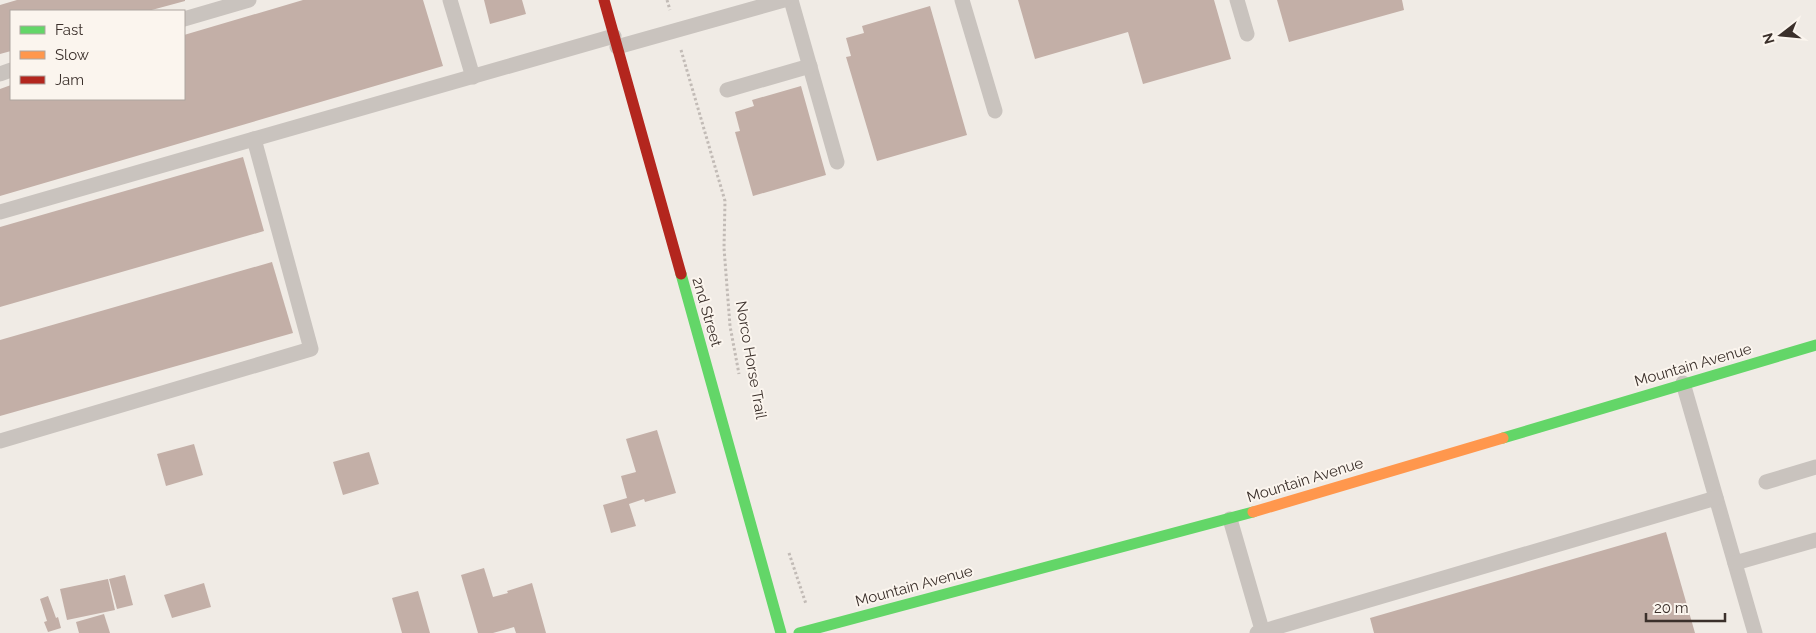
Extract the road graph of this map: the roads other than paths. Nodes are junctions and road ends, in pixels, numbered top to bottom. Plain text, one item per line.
1 (248, 0) edge
2 (450, 0) edge
3 (604, 0) edge
4 (784, 0) edge
5 (791, 0) edge
6 (962, 0) edge
7 (1237, 0) edge
8 (185, 19) edge
9 (1247, 34) dead end
10 (616, 42) junction
11 (810, 66) junction
12 (473, 77) junction
13 (727, 90) dead end
14 (995, 112) dead end
15 (254, 139) junction
16 (837, 162) dead end
17 (0, 212) edge
18 (1816, 344) edge
19 (1683, 383) junction
20 (0, 440) edge
21 (1816, 467) edge
22 (1766, 482) dead end
23 (1716, 498) junction
24 (1230, 518) junction
25 (1816, 540) edge
26 (1735, 563) junction
27 (1261, 632) edge
28 (780, 633) edge
29 (799, 633) edge
30 (1755, 633) edge

1 - 8 lane
2 - 12 lane
3 - 10 main road, 2nd Street
4 - 10 lane
5 - 11 lane
6 - 14 lane
7 - 9 lane
10 - 12 lane
10 - 28 main road, 2nd Street
11 - 13 lane
11 - 16 lane
12 - 15 lane
15 - 17 lane
15 - 20 lane
18 - 19 main road, Mountain Avenue
19 - 23 lane
19 - 24 main road, Mountain Avenue
21 - 22 lane
23 - 26 lane
23 - 27 lane
24 - 27 lane
24 - 29 main road, Mountain Avenue
25 - 26 lane
26 - 30 lane

